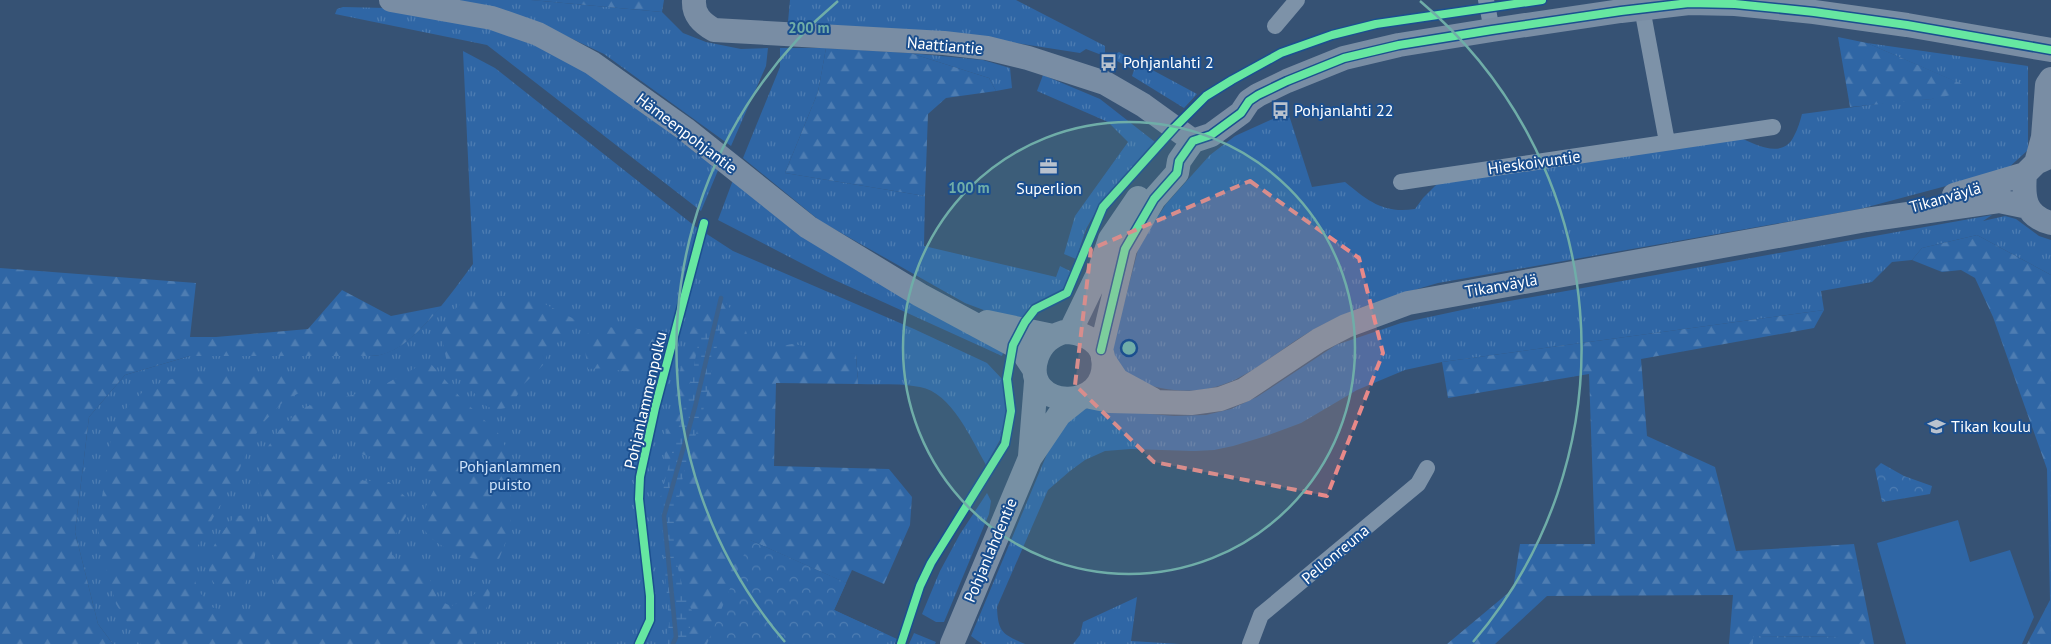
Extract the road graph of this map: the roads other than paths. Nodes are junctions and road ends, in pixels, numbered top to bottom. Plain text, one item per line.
1 (391, 0) edge
2 (694, 0) edge
3 (1297, 0) edge
4 (1486, 0) edge
5 (1642, 8) junction
6 (1275, 26) dead end
7 (1492, 30) junction
8 (2051, 50) edge
9 (2051, 79) edge
10 (1773, 127) dead end
11 (1194, 140) junction
12 (1667, 142) junction
13 (1180, 161) junction
14 (2037, 164) edge
15 (1401, 182) dead end
16 (2028, 207) junction
17 (1866, 220) junction
18 (2051, 223) edge
19 (960, 317) junction
20 (1062, 334) junction
21 (1102, 355) junction
22 (1035, 375) junction
23 (1082, 397) junction
24 (1156, 401) junction
25 (1030, 458) junction
26 (1427, 468) dead end
27 (952, 644) edge
28 (1250, 644) edge

1 - 19 main road, Hämeenpohjantie
2 - 11 main road, Naattiantie
3 - 6 street
4 - 7 street
5 - 7 main road
5 - 8 main road
5 - 12 street
7 - 11 main road
9 - 14 main road
10 - 12 street, Hieskoivuntie
11 - 13 main road
12 - 15 street, Hieskoivuntie
13 - 20 main road
13 - 21 main road
14 - 16 main road
14 - 17 main road, Tikanväylä
16 - 17 main road, Tikanväylä
16 - 18 main road
17 - 24 main road, Tikanväylä
19 - 20 main road, Hämeenpohjantie
19 - 22 main road, Hämeenpohjantie
20 - 21 main road
20 - 22 main road
21 - 23 main road
21 - 24 main road, Tikanväylä
22 - 23 main road
22 - 25 main road, Pohjanlahdentie
23 - 24 main road, Tikanväylä
23 - 25 main road, Pohjanlahdentie
25 - 27 main road, Pohjanlahdentie
26 - 28 street, Pellonreuna

